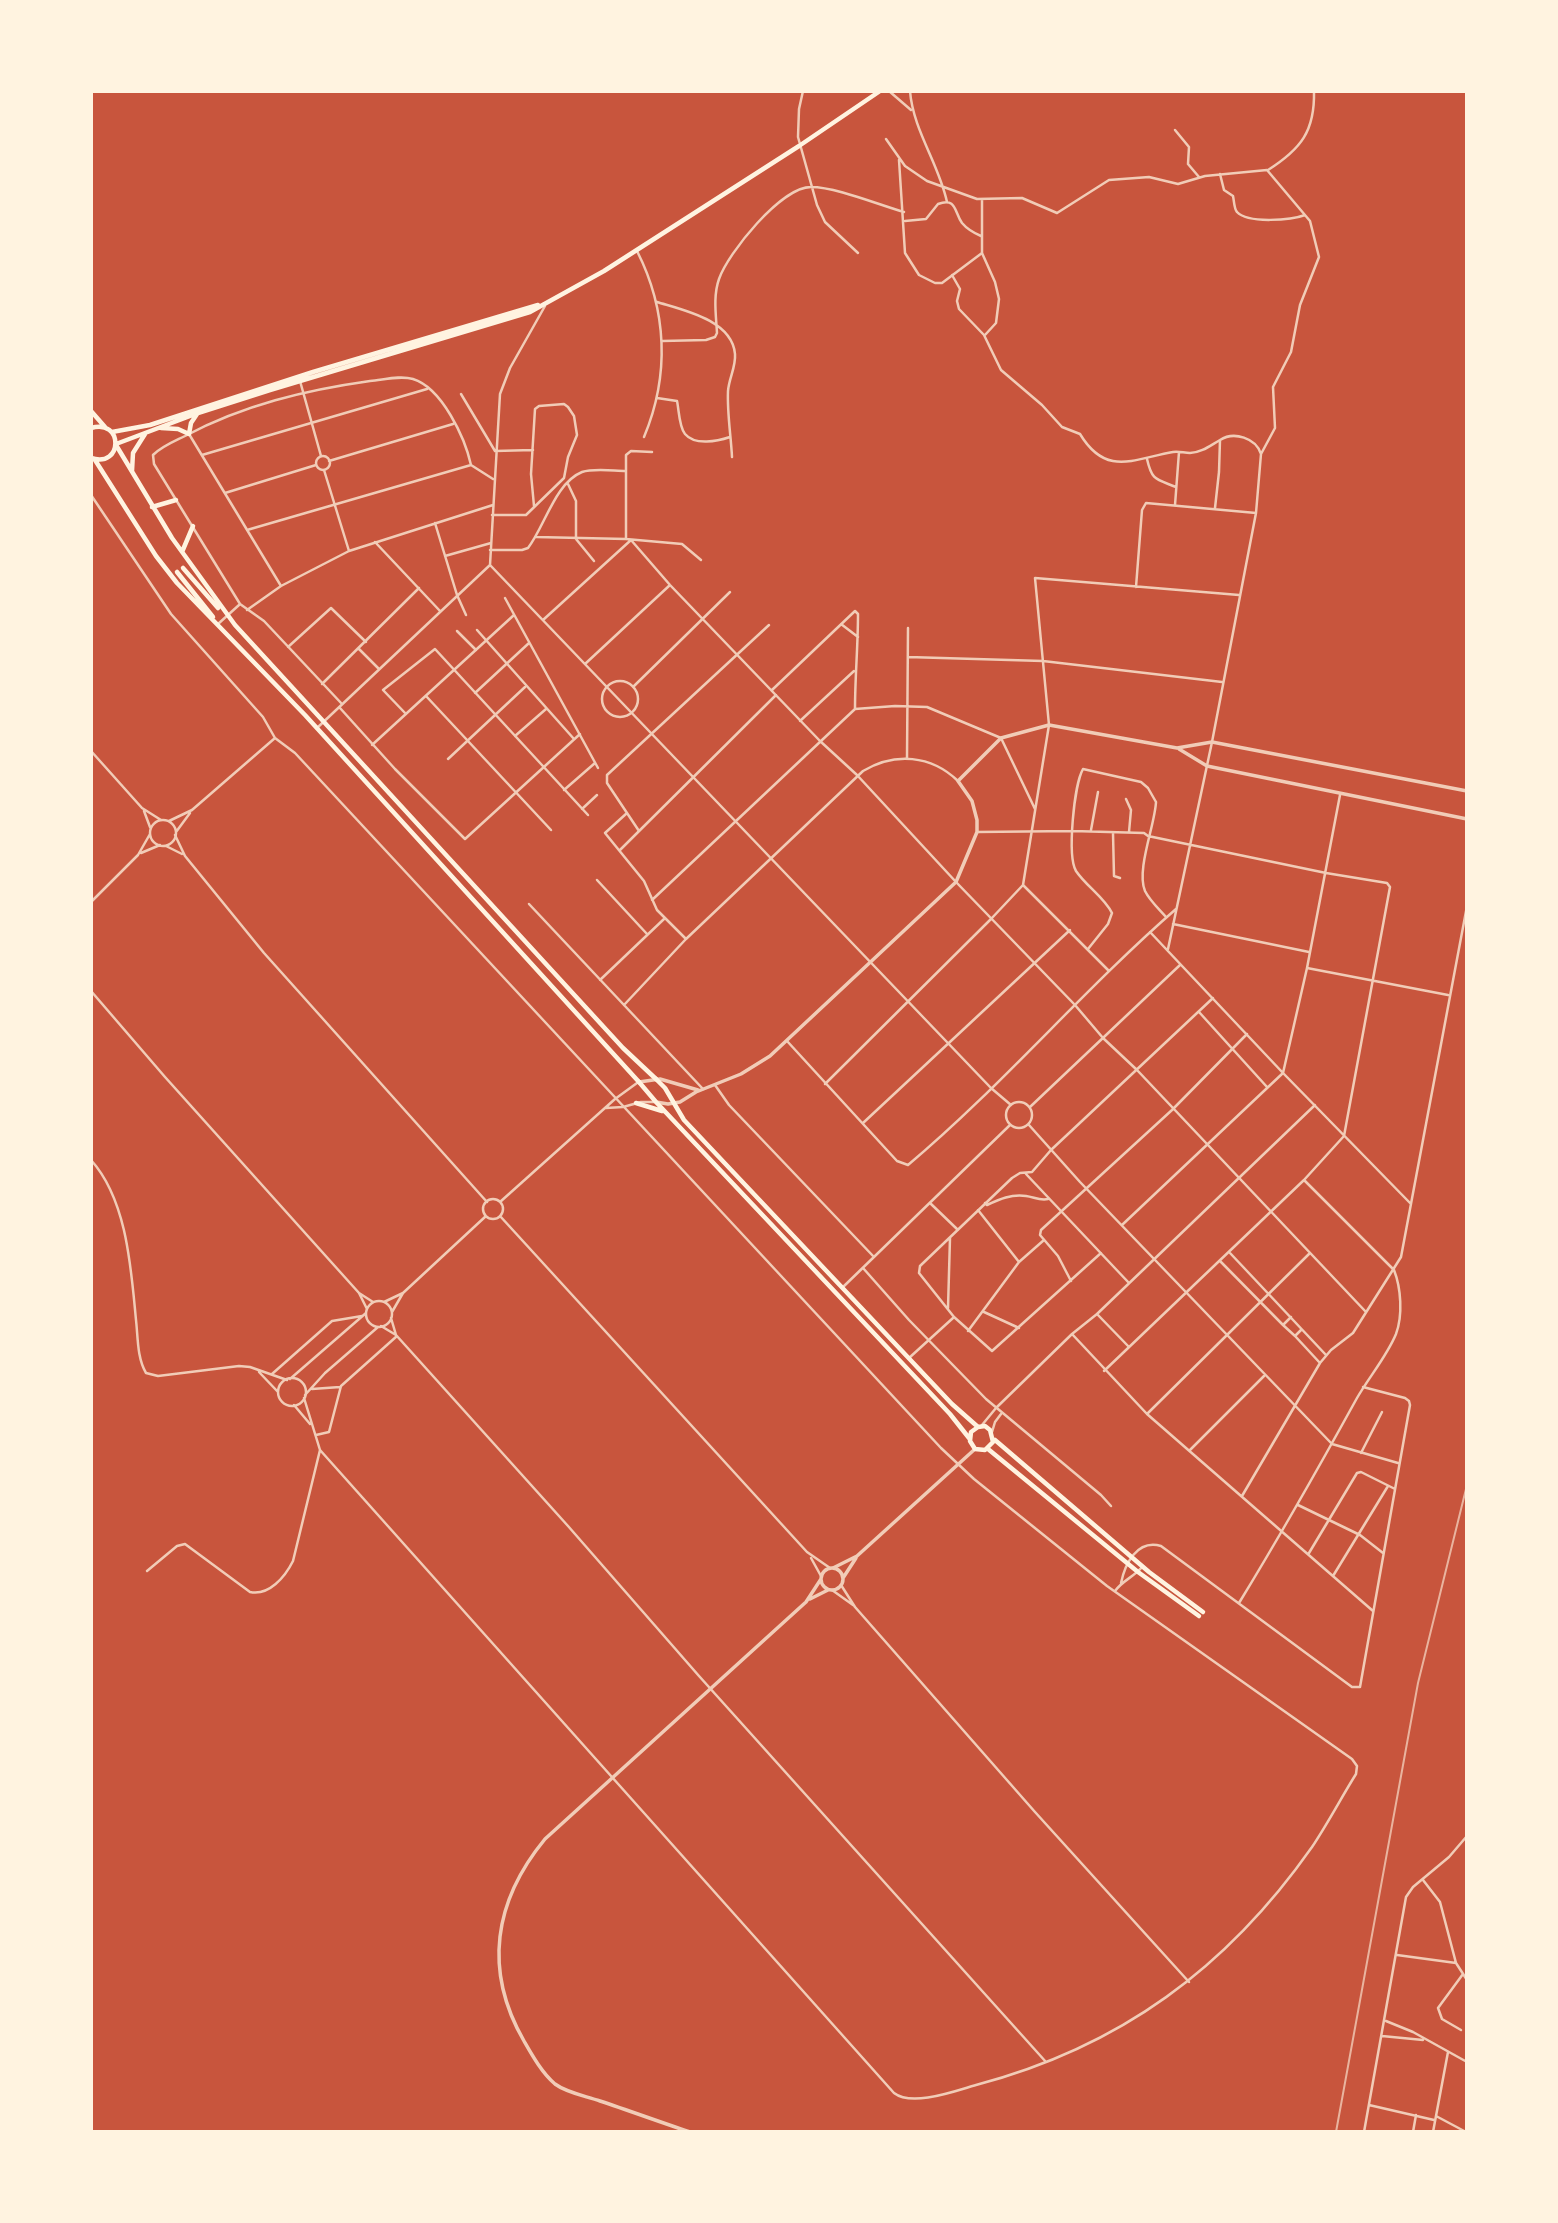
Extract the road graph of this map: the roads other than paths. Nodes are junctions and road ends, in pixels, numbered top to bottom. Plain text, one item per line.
1 (803, 91) edge
2 (880, 91) edge
3 (889, 91) edge
4 (909, 91) edge
5 (1314, 91) edge
6 (914, 113) junction
7 (1175, 130) dead end
8 (886, 139) dead end
9 (799, 146) junction
10 (899, 160) junction
11 (1267, 170) junction
12 (1220, 174) junction
13 (1199, 177) junction
14 (812, 187) junction
15 (944, 189) junction
16 (982, 200) junction
17 (947, 202) junction
18 (904, 212) junction
19 (1306, 215) junction
20 (904, 222) junction
21 (981, 236) junction
22 (636, 249) junction
23 (858, 253) dead end
24 (982, 253) junction
25 (952, 275) junction
26 (657, 302) junction
27 (546, 304) junction
28 (716, 326) junction
29 (984, 335) junction
30 (662, 341) junction
31 (300, 381) junction
32 (427, 389) junction
33 (303, 392) junction
34 (461, 394) dead end
35 (657, 398) junction
36 (91, 411) edge
37 (198, 414) junction
38 (311, 423) junction
39 (455, 423) junction
40 (91, 428) edge
41 (106, 428) junction
42 (158, 428) junction
43 (112, 432) junction
44 (146, 433) junction
45 (189, 434) junction
46 (731, 436) junction
47 (644, 437) dead end
48 (1220, 440) junction
49 (116, 444) junction
50 (533, 450) junction
51 (495, 451) junction
52 (1179, 451) junction
53 (652, 452) dead end
54 (1261, 454) junction
55 (202, 455) junction
56 (321, 456) junction
57 (732, 457) dead end
58 (92, 459) edge
59 (1147, 459) junction
60 (329, 461) junction
61 (316, 465) junction
62 (471, 466) junction
63 (324, 470) junction
64 (626, 471) junction
65 (133, 475) junction
66 (493, 479) junction
67 (568, 484) junction
68 (1177, 487) junction
69 (225, 493) junction
70 (91, 495) edge
71 (176, 500) junction
72 (335, 504) junction
73 (493, 505) junction
74 (1175, 505) junction
75 (534, 506) junction
76 (152, 507) junction
77 (1214, 508) junction
78 (1256, 513) junction
79 (492, 515) junction
80 (435, 523) junction
81 (193, 526) junction
82 (247, 530) junction
83 (536, 537) junction
84 (576, 539) junction
85 (628, 539) junction
86 (376, 542) junction
87 (491, 543) junction
88 (490, 550) junction
89 (349, 551) junction
90 (181, 553) junction
91 (445, 556) junction
92 (701, 560) dead end
93 (594, 561) dead end
94 (490, 565) junction
95 (183, 568) dead end
96 (177, 572) dead end
97 (670, 585) junction
98 (281, 586) junction
99 (1136, 587) junction
100 (419, 588) junction
101 (730, 593) dead end
102 (457, 595) junction
103 (1239, 596) junction
104 (505, 598) dead end
105 (240, 604) junction
106 (247, 610) junction
107 (441, 611) junction
108 (227, 615) junction
109 (466, 615) dead end
110 (514, 615) junction
111 (702, 618) junction
112 (543, 620) junction
113 (218, 624) junction
114 (841, 624) junction
115 (769, 625) dead end
116 (908, 628) dead end
117 (477, 630) dead end
118 (457, 631) dead end
119 (858, 637) junction
120 (366, 642) junction
121 (485, 642) junction
122 (530, 643) junction
123 (288, 647) junction
124 (359, 649) junction
125 (476, 650) junction
126 (736, 654) junction
127 (908, 657) junction
128 (1043, 660) junction
129 (585, 664) junction
130 (506, 665) junction
131 (379, 669) junction
132 (454, 670) junction
133 (855, 670) junction
134 (1223, 682) junction
135 (322, 684) junction
136 (526, 686) junction
137 (607, 687) junction
138 (633, 687) junction
139 (772, 690) junction
140 (475, 693) junction
141 (776, 695) junction
142 (426, 696) junction
143 (908, 705) junction
144 (341, 706) junction
145 (546, 709) junction
146 (855, 709) junction
147 (632, 713) junction
148 (406, 714) junction
149 (495, 715) junction
150 (800, 720) junction
151 (323, 722) junction
152 (1049, 725) junction
153 (317, 728) junction
154 (579, 734) junction
155 (652, 734) junction
156 (515, 736) junction
157 (275, 738) junction
158 (1001, 738) junction
159 (574, 739) junction
160 (468, 741) junction
161 (820, 741) junction
162 (1212, 742) junction
163 (372, 744) junction
164 (1177, 748) junction
165 (91, 751) edge
166 (907, 758) junction
167 (448, 759) dead end
168 (595, 762) junction
169 (1207, 766) junction
170 (543, 767) junction
171 (598, 768) dead end
172 (857, 775) junction
173 (693, 777) junction
174 (958, 781) junction
175 (564, 790) junction
176 (1467, 791) edge
177 (516, 792) junction
178 (1098, 792) dead end
179 (1340, 794) junction
180 (597, 795) dead end
181 (1126, 799) dead end
182 (142, 808) junction
183 (582, 809) junction
184 (1035, 809) junction
185 (192, 810) junction
186 (627, 813) junction
187 (588, 815) dead end
188 (1467, 819) edge
189 (162, 820) junction
190 (169, 821) junction
191 (736, 821) junction
192 (150, 828) junction
193 (551, 830) dead end
194 (639, 831) junction
195 (1073, 831) junction
196 (1090, 831) junction
197 (1113, 831) junction
198 (977, 832) junction
199 (1031, 832) junction
200 (1129, 832) junction
201 (150, 834) junction
202 (176, 834) junction
203 (1149, 836) junction
204 (163, 845) junction
205 (1191, 845) junction
206 (620, 850) junction
207 (138, 855) junction
208 (185, 856) junction
209 (771, 858) junction
210 (1326, 873) junction
211 (1120, 878) dead end
212 (597, 880) dead end
213 (956, 882) junction
214 (1023, 885) junction
215 (652, 900) junction
216 (91, 902) edge
217 (529, 904) dead end
218 (1467, 906) edge
219 (1176, 909) junction
220 (1166, 917) junction
221 (664, 918) junction
222 (991, 919) junction
223 (1173, 924) junction
224 (1070, 930) junction
225 (1150, 932) junction
226 (648, 934) junction
227 (686, 939) junction
228 (1088, 949) junction
229 (1168, 949) junction
230 (1309, 952) junction
231 (871, 962) junction
232 (1034, 964) junction
233 (1180, 965) junction
234 (1307, 968) junction
235 (1110, 971) junction
236 (600, 980) junction
237 (1372, 981) junction
238 (91, 991) edge
239 (1449, 995) junction
240 (1213, 998) junction
241 (907, 1000) junction
242 (624, 1005) junction
243 (1075, 1005) junction
244 (1199, 1011) junction
245 (1247, 1034) junction
246 (1103, 1038) junction
247 (787, 1041) junction
248 (948, 1043) junction
249 (1232, 1048) junction
250 (1137, 1070) junction
251 (1283, 1073) junction
252 (656, 1079) junction
253 (639, 1082) junction
254 (825, 1084) junction
255 (715, 1085) junction
256 (1267, 1087) junction
257 (991, 1088) junction
258 (701, 1090) junction
259 (615, 1099) junction
260 (656, 1102) junction
261 (636, 1103) junction
262 (673, 1104) junction
263 (1011, 1105) junction
264 (1315, 1105) junction
265 (623, 1107) junction
266 (1030, 1107) junction
267 (606, 1108) junction
268 (1172, 1110) junction
269 (667, 1114) junction
270 (862, 1124) junction
271 (1010, 1125) junction
272 (1029, 1125) junction
273 (1344, 1136) junction
274 (1206, 1144) junction
275 (1051, 1150) junction
276 (91, 1160) edge
277 (1026, 1173) junction
278 (1238, 1178) junction
279 (1304, 1180) junction
280 (1086, 1188) junction
281 (1049, 1199) junction
282 (486, 1202) junction
283 (500, 1202) junction
284 (930, 1202) junction
285 (985, 1203) junction
286 (1411, 1204) junction
287 (978, 1210) junction
288 (1060, 1212) junction
289 (1270, 1212) junction
290 (486, 1216) junction
291 (500, 1216) junction
292 (1122, 1225) junction
293 (958, 1230) junction
294 (950, 1238) junction
295 (1044, 1240) junction
296 (1101, 1252) junction
297 (1229, 1252) junction
298 (1310, 1253) junction
299 (874, 1257) junction
300 (1154, 1259) junction
301 (1220, 1261) junction
302 (1019, 1262) junction
303 (863, 1268) junction
304 (1394, 1270) junction
305 (1071, 1280) junction
306 (1129, 1283) junction
307 (842, 1288) junction
308 (359, 1293) junction
309 (403, 1293) junction
310 (1187, 1293) junction
311 (1268, 1294) junction
312 (373, 1302) junction
313 (383, 1302) junction
314 (1260, 1302) junction
315 (948, 1310) junction
316 (366, 1311) junction
317 (984, 1311) junction
318 (391, 1312) junction
319 (1366, 1312) junction
320 (1097, 1314) junction
321 (362, 1316) junction
322 (954, 1317) junction
323 (1291, 1317) junction
324 (391, 1318) junction
325 (1283, 1325) junction
326 (379, 1327) junction
327 (1019, 1328) junction
328 (1303, 1329) junction
329 (968, 1331) junction
330 (1072, 1334) junction
331 (1227, 1335) junction
332 (397, 1336) junction
333 (1294, 1336) junction
334 (929, 1341) junction
335 (1129, 1347) junction
336 (1326, 1355) junction
337 (909, 1358) junction
338 (1320, 1363) junction
339 (257, 1370) junction
340 (1104, 1371) junction
341 (272, 1374) junction
342 (1265, 1375) junction
343 (288, 1379) junction
344 (340, 1387) junction
345 (1363, 1387) junction
346 (310, 1389) junction
347 (278, 1392) junction
348 (305, 1397) junction
349 (294, 1405) junction
350 (1294, 1407) junction
351 (996, 1408) junction
352 (1382, 1412) dead end
353 (1002, 1414) junction
354 (1147, 1414) junction
355 (312, 1426) junction
356 (980, 1426) junction
357 (992, 1432) junction
358 (315, 1435) junction
359 (970, 1438) junction
360 (994, 1439) junction
361 (1332, 1444) junction
362 (975, 1449) junction
363 (988, 1449) junction
364 (320, 1450) junction
365 (1190, 1450) junction
366 (1361, 1452) junction
367 (1398, 1463) junction
368 (958, 1465) junction
369 (1388, 1486) junction
370 (1395, 1489) junction
371 (1242, 1496) junction
372 (1298, 1505) junction
373 (1111, 1507) dead end
374 (1329, 1518) junction
375 (1283, 1531) junction
376 (1360, 1535) junction
377 (807, 1552) junction
378 (1309, 1553) junction
379 (1383, 1553) junction
380 (857, 1556) junction
381 (1132, 1557) junction
382 (1127, 1563) junction
383 (1143, 1566) junction
384 (832, 1568) junction
385 (147, 1571) dead end
386 (1138, 1572) junction
387 (1333, 1577) junction
388 (821, 1578) junction
389 (843, 1578) junction
390 (1121, 1583) junction
391 (841, 1585) junction
392 (830, 1590) junction
393 (1115, 1591) junction
394 (806, 1602) junction
395 (1238, 1604) junction
396 (855, 1607) junction
397 (1374, 1612) junction
398 (711, 1690) junction
399 (614, 1777) junction
400 (1467, 1836) edge
401 (1422, 1879) junction
402 (1397, 1955) junction
403 (1456, 1963) junction
404 (1462, 1974) junction
405 (1467, 1980) edge
406 (1189, 1982) junction
407 (1385, 2020) junction
408 (1461, 2030) dead end
409 (1382, 2036) junction
410 (1427, 2040) junction
411 (1448, 2052) junction
412 (1046, 2062) junction
413 (1467, 2062) edge
414 (1369, 2105) junction
415 (1416, 2115) junction
416 (1436, 2118) junction
417 (690, 2132) edge
418 (1364, 2132) edge
419 (1413, 2132) edge
420 (1433, 2132) edge
421 (1466, 2132) edge

1 - 9 street
2 - 9 main road
3 - 6 street
4 - 6 street
5 - 11 street
6 - 15 street
7 - 13 street
8 - 10 street
9 - 14 street
9 - 22 main road
10 - 15 street
10 - 18 street
11 - 12 street
11 - 19 street
12 - 13 street
12 - 19 street
13 - 16 street
14 - 18 street
14 - 23 street
14 - 28 street
15 - 16 street
15 - 17 street
16 - 21 street
17 - 20 street
17 - 21 street
18 - 20 street
19 - 54 street
20 - 25 street
21 - 24 street
22 - 26 street
22 - 27 main road
24 - 25 street
24 - 29 street
25 - 29 street
26 - 28 street
26 - 30 street
27 - 31 main road
27 - 43 main road
27 - 51 street
28 - 30 street
28 - 46 street
29 - 59 street
30 - 35 street
31 - 33 street
31 - 37 main road
32 - 33 street
32 - 38 street
32 - 39 street
33 - 38 street
33 - 45 street
34 - 51 street
35 - 46 street
35 - 47 street
36 - 41 main road
37 - 42 main road
37 - 45 main road
38 - 55 street
38 - 56 street
39 - 60 street
39 - 62 street
40 - 41 main road
41 - 43 main road
42 - 44 main road
42 - 45 main road
43 - 49 main road
44 - 49 main road
44 - 65 main road
45 - 55 street
45 - 71 street
46 - 57 street
48 - 52 street
48 - 54 street
48 - 77 street
49 - 58 main road
49 - 65 main road
50 - 51 street
50 - 75 street
50 - 75 street
51 - 66 street
52 - 59 street
52 - 68 street
53 - 64 street
54 - 78 street
55 - 69 street
56 - 60 street
56 - 61 street
58 - 113 main road
59 - 68 street
60 - 63 street
61 - 63 street
61 - 69 street
62 - 66 street
62 - 72 street
63 - 72 street
64 - 67 street
64 - 85 street
65 - 76 main road
66 - 73 street
67 - 83 street
67 - 84 street
68 - 74 street
69 - 82 street
70 - 157 street
71 - 76 main road
71 - 81 street
72 - 82 street
72 - 89 street
73 - 79 street
73 - 80 street
74 - 77 street
74 - 99 street
75 - 79 street
76 - 90 main road
77 - 78 street
78 - 103 street
79 - 87 street
80 - 86 street
80 - 91 street
81 - 90 main road
81 - 105 street
82 - 98 street
83 - 84 street
83 - 88 street
84 - 85 street
84 - 93 street
85 - 92 street
85 - 97 street
85 - 112 street
86 - 89 street
86 - 100 street
87 - 88 street
87 - 91 street
88 - 94 street
89 - 98 street
90 - 108 main road
91 - 102 street
94 - 102 street
94 - 112 street
95 - 108 main road
96 - 113 main road
97 - 111 street
97 - 129 street
98 - 106 street
99 - 103 street
99 - 128 street
100 - 107 street
100 - 120 street
101 - 111 street
102 - 107 street
102 - 109 street
103 - 134 street
104 - 110 street
105 - 106 street
105 - 108 street
106 - 123 street
107 - 131 street
108 - 113 street
108 - 151 main road
110 - 121 street
110 - 122 street
111 - 126 street
111 - 138 street
112 - 129 street
113 - 153 main road
114 - 119 street
114 - 119 street
114 - 139 street
115 - 126 street
116 - 127 street
117 - 121 street
118 - 125 street
119 - 133 street
120 - 123 street
120 - 124 street
121 - 125 street
121 - 130 street
122 - 130 street
122 - 154 street
123 - 135 street
124 - 131 street
124 - 135 street
125 - 132 street
126 - 139 street
126 - 155 street
127 - 128 street
127 - 143 street
128 - 134 street
128 - 152 street
129 - 137 street
130 - 136 street
130 - 140 street
131 - 144 street
132 - 140 street
132 - 142 street
132 - 148 street
133 - 146 street
133 - 150 street
134 - 162 street
135 - 144 street
136 - 145 street
136 - 149 street
137 - 138 street
137 - 147 street
137 - 147 street
138 - 147 street
139 - 141 street
140 - 149 street
141 - 150 street
141 - 173 street
142 - 148 street
142 - 160 street
143 - 146 street
143 - 158 street
143 - 166 street
144 - 151 street
144 - 163 street
145 - 156 street
145 - 159 street
146 - 161 street
147 - 155 street
148 - 163 street
149 - 156 street
149 - 160 street
150 - 161 street
151 - 153 street
151 - 252 main road
152 - 158 street
152 - 164 street
152 - 184 street
153 - 253 main road
154 - 159 street
154 - 168 street
155 - 173 street
155 - 186 street
156 - 170 street
157 - 185 street
157 - 259 street
158 - 174 street
158 - 184 street
159 - 170 street
160 - 167 street
160 - 177 street
161 - 172 street
161 - 191 street
162 - 164 street
162 - 169 street
162 - 176 street
163 - 177 street
164 - 169 street
165 - 182 street
166 - 172 street
166 - 174 street
168 - 171 street
168 - 175 street
169 - 179 street
169 - 205 street
170 - 175 street
170 - 177 street
172 - 209 street
172 - 213 street
173 - 191 street
173 - 194 street
174 - 198 street
175 - 183 street
177 - 193 street
178 - 196 street
179 - 188 street
179 - 210 street
180 - 183 street
181 - 200 street
182 - 189 street
182 - 192 street
183 - 187 street
184 - 199 street
185 - 190 street
185 - 202 street
186 - 194 street
186 - 206 street
189 - 190 street
189 - 192 street
190 - 202 street
191 - 209 street
191 - 215 street
192 - 201 street
194 - 206 street
195 - 196 street
195 - 199 street
195 - 203 street
195 - 228 street
196 - 197 street
197 - 200 street
197 - 211 street
198 - 199 street
198 - 213 street
199 - 214 street
200 - 203 street
201 - 204 street
201 - 207 street
202 - 204 street
202 - 208 street
203 - 205 street
203 - 220 street
204 - 207 street
204 - 208 street
205 - 210 street
205 - 219 street
206 - 215 street
207 - 216 street
208 - 282 street
209 - 227 street
209 - 231 street
210 - 230 street
210 - 237 street
212 - 226 street
213 - 222 street
213 - 231 street
214 - 222 street
214 - 224 street
215 - 221 street
217 - 236 street
218 - 239 street
219 - 220 street
219 - 223 street
220 - 225 street
221 - 226 street
221 - 227 street
222 - 232 street
222 - 241 street
223 - 229 street
223 - 230 street
224 - 228 street
224 - 232 street
225 - 229 street
225 - 235 street
226 - 236 street
227 - 242 street
228 - 235 street
229 - 233 street
230 - 234 street
231 - 241 street
231 - 247 street
232 - 243 street
232 - 248 street
233 - 240 street
233 - 246 street
234 - 237 street
234 - 251 street
235 - 243 street
236 - 242 street
237 - 239 street
237 - 273 street
238 - 308 street
239 - 286 street
240 - 244 street
240 - 245 street
241 - 248 street
241 - 254 street
242 - 258 street
243 - 246 street
243 - 257 street
244 - 249 street
244 - 250 street
245 - 249 street
245 - 251 street
246 - 250 street
246 - 266 street
247 - 254 street
247 - 255 street
248 - 257 street
248 - 270 street
249 - 256 street
249 - 268 street
250 - 268 street
250 - 275 street
251 - 256 street
251 - 264 street
252 - 253 street
252 - 258 street
252 - 262 main road
253 - 259 street
253 - 260 main road
254 - 270 street
255 - 258 street
255 - 299 street
256 - 274 street
257 - 263 street
257 - 270 street
258 - 262 street
259 - 265 street
259 - 267 street
260 - 261 street
260 - 262 street
260 - 269 main road
261 - 265 street
261 - 269 main road
262 - 307 main road
263 - 266 street
263 - 271 street
264 - 273 street
264 - 278 street
265 - 267 street
265 - 368 street
266 - 272 street
267 - 283 street
268 - 274 street
268 - 280 street
269 - 359 main road
271 - 272 street
271 - 284 street
272 - 275 street
273 - 279 street
273 - 286 street
274 - 278 street
274 - 292 street
275 - 277 street
275 - 280 street
276 - 339 street
277 - 281 street
277 - 285 street
278 - 289 street
278 - 300 street
279 - 289 street
279 - 304 street
280 - 288 street
280 - 292 street
281 - 285 street
281 - 288 street
282 - 283 street
282 - 290 street
283 - 291 street
284 - 293 street
284 - 299 street
285 - 287 street
286 - 304 street
287 - 293 street
287 - 302 street
288 - 295 street
288 - 296 street
289 - 297 street
289 - 298 street
290 - 291 street
290 - 309 street
291 - 377 street
292 - 300 street
293 - 294 street
294 - 315 street
294 - 315 street
295 - 302 street
295 - 305 street
296 - 305 street
296 - 306 street
297 - 301 street
297 - 311 street
298 - 311 street
298 - 319 street
299 - 303 street
300 - 306 street
300 - 310 street
301 - 310 street
301 - 314 street
302 - 317 street
303 - 307 street
303 - 334 street
304 - 319 street
304 - 345 street
305 - 327 street
306 - 320 street
307 - 337 main road
308 - 312 street
308 - 316 street
309 - 313 street
309 - 318 street
310 - 331 street
310 - 335 street
311 - 314 street
311 - 323 street
312 - 313 street
312 - 316 street
313 - 318 street
314 - 325 street
314 - 331 street
315 - 322 street
316 - 321 street
316 - 326 street
317 - 327 street
317 - 329 street
318 - 324 street
319 - 336 street
320 - 330 street
320 - 335 street
321 - 341 street
321 - 343 street
322 - 329 street
322 - 334 street
323 - 325 street
323 - 328 street
324 - 326 street
324 - 332 street
325 - 333 street
326 - 332 street
326 - 346 street
327 - 329 street
328 - 333 street
328 - 336 street
330 - 340 street
330 - 351 street
331 - 342 street
331 - 354 street
332 - 344 street
332 - 398 street
333 - 338 street
334 - 337 street
334 - 351 street
335 - 340 street
336 - 338 street
337 - 356 main road
338 - 350 street
339 - 341 street
339 - 347 street
340 - 354 street
341 - 343 street
342 - 350 street
342 - 365 street
343 - 347 street
343 - 348 street
344 - 346 street
344 - 358 street
345 - 361 street
345 - 367 street
346 - 348 street
347 - 349 street
348 - 349 street
348 - 355 street
349 - 355 street
350 - 361 street
350 - 371 street
351 - 353 street
351 - 356 street
352 - 366 street
353 - 357 street
353 - 373 street
354 - 365 street
355 - 358 street
356 - 357 main road
356 - 359 main road
357 - 360 main road
358 - 364 street
359 - 362 main road
360 - 363 main road
360 - 381 main road
361 - 366 street
361 - 372 street
362 - 363 main road
362 - 368 street
363 - 382 main road
364 - 385 street
364 - 399 street
365 - 371 street
366 - 367 street
367 - 370 street
368 - 380 street
368 - 393 street
369 - 370 street
369 - 374 street
369 - 376 street
370 - 379 street
371 - 375 street
372 - 374 street
372 - 375 street
374 - 376 street
374 - 378 street
375 - 378 street
375 - 395 street
376 - 379 street
376 - 387 street
377 - 384 street
377 - 388 street
378 - 387 street
379 - 397 street
380 - 384 street
380 - 389 street
381 - 382 street
381 - 383 main road
381 - 395 street
382 - 386 main road
382 - 390 street
383 - 386 street
383 - 386 main road
384 - 388 street
384 - 389 street
386 - 390 street
387 - 397 street
388 - 392 street
388 - 394 street
389 - 391 street
390 - 393 street
391 - 392 street
391 - 396 street
392 - 394 street
392 - 396 street
393 - 406 street
394 - 398 street
395 - 397 street
396 - 406 street
398 - 399 street
398 - 412 street
399 - 412 street
399 - 417 street
400 - 401 street
401 - 402 street
401 - 403 street
402 - 403 street
402 - 407 street
403 - 404 street
404 - 405 street
404 - 408 street
406 - 412 street
407 - 409 street
407 - 410 street
409 - 410 street
409 - 414 street
410 - 411 street
411 - 413 street
411 - 416 street
414 - 415 street
414 - 418 street
415 - 416 street
415 - 419 street
416 - 420 street
416 - 421 street

